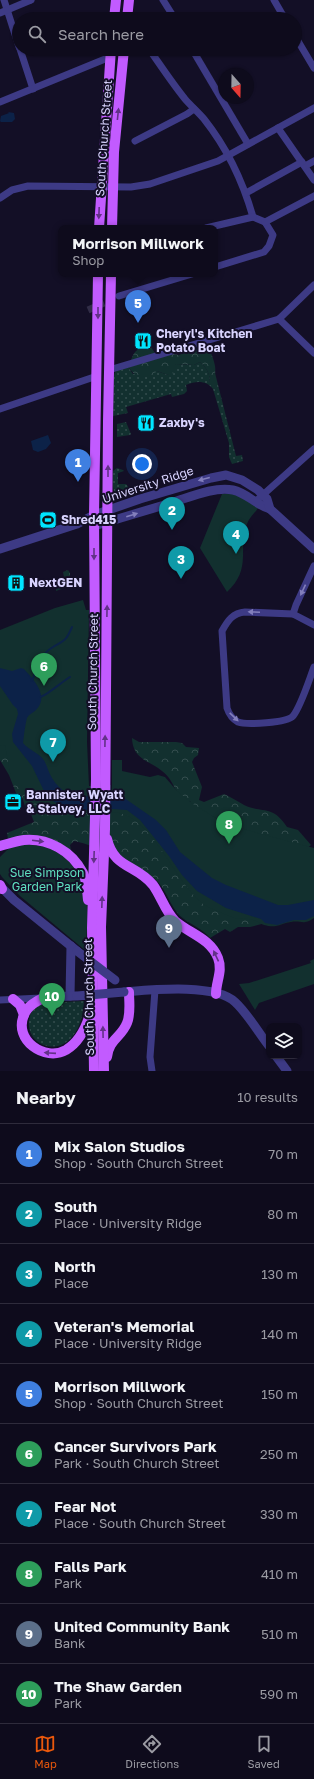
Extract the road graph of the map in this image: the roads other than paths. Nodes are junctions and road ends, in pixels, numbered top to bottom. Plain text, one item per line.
1 (4, 0) edge
2 (31, 0) edge
3 (116, 0) edge
4 (129, 0) edge
5 (164, 0) edge
6 (274, 0) edge
7 (4, 12) edge
8 (115, 12) edge
9 (129, 12) edge
10 (170, 12) edge
11 (281, 12) edge
12 (12, 31) edge
13 (302, 48) edge
14 (22, 56) edge
15 (104, 56) edge
16 (110, 56) edge
17 (123, 56) edge
18 (154, 56) edge
19 (196, 56) edge
20 (314, 68) edge
21 (33, 89) junction
22 (0, 102) edge
23 (314, 108) edge
24 (194, 109) junction
25 (278, 128) junction
26 (135, 141) dead end
27 (248, 144) junction
28 (228, 156) junction
29 (314, 161) edge
30 (303, 164) junction
31 (314, 180) edge
32 (101, 186) junction
33 (113, 186) junction
34 (246, 193) junction
35 (314, 196) edge
36 (0, 198) edge
37 (253, 218) junction
38 (266, 222) junction
39 (99, 225) edge
40 (112, 225) edge
41 (218, 225) edge
42 (218, 266) edge
43 (98, 277) edge
44 (111, 277) edge
45 (182, 277) edge
46 (314, 285) edge
47 (119, 296) tunnel mouth
48 (279, 319) junction
49 (314, 353) edge
50 (109, 370) junction
51 (97, 376) junction
52 (0, 409) edge
53 (314, 449) edge
54 (233, 477) junction
55 (203, 493) junction
56 (262, 495) junction
57 (255, 502) junction
58 (270, 509) junction
59 (108, 510) junction
60 (94, 515) junction
61 (107, 522) junction
62 (94, 526) junction
63 (0, 549) edge
64 (314, 550) edge
65 (314, 566) edge
66 (293, 614) junction
67 (314, 624) edge
68 (314, 667) edge
69 (100, 779) junction
70 (100, 818) junction
71 (105, 829) junction
72 (1, 846) edge
73 (1, 887) edge
74 (92, 928) junction
75 (74, 949) junction
76 (155, 990) junction
77 (126, 992) junction
78 (216, 994) junction
79 (74, 996) junction
80 (45, 997) junction
81 (13, 999) junction
82 (0, 1000) edge
83 (92, 1009) junction
84 (24, 1015) junction
85 (266, 1042) edge
86 (278, 1059) edge
87 (94, 1071) edge
88 (105, 1071) edge
89 (152, 1071) edge
90 (287, 1071) edge

1 - 7 street
2 - 7 street
3 - 8 main road
4 - 9 main road
5 - 10 street
6 - 11 street
7 - 12 street
13 - 20 street
14 - 21 street
15 - 21 street
16 - 32 main road, South Church Street
33 -> 17 main road, South Church Street
18 - 24 street
19 - 27 street
21 - 22 street
23 - 25 street
24 - 26 street
24 - 28 street
25 - 27 street
25 - 30 street
27 - 28 street
28 - 33 street
28 - 34 street
29 - 30 street
30 - 31 street
30 - 34 street
32 - 33 street
32 - 36 street
32 -> 39 main road, South Church Street
33 - 40 main road, South Church Street
34 - 37 street
35 - 38 street
37 - 38 street
37 - 41 street
38 - 42 street
43 -> 51 main road, South Church Street
44 - 50 main road, South Church Street
45 - 47 street
46 - 48 street
48 - 49 street
48 - 50 street
59 -> 50 main road, South Church Street
51 - 52 street
51 - 60 main road, South Church Street
53 - 56 street
54 - 55 street
54 - 56 street, University Ridge
54 -> 59 street, University Ridge
55 - 57 street, University Ridge
61 -> 55 street, University Ridge
56 - 57 street
56 - 58 street, University Ridge
57 - 58 street, University Ridge
58 - 64 street, University Ridge
59 - 60 street, University Ridge
59 - 61 main road, South Church Street
60 - 62 main road, South Church Street
60 - 63 street, University Ridge
61 - 62 street, University Ridge
69 -> 61 main road, South Church Street
62 -> 69 main road, South Church Street
65 -> 66 street
66 - 67 street
66 -> 68 street
69 - 70 main road, South Church Street
70 - 71 main road, South Church Street
70 -> 74 main road, South Church Street
78 -> 71 main road
88 -> 71 main road, South Church Street
72 -> 74 main road
73 - 75 street
74 - 83 main road, South Church Street
75 - 77 street, bridge
75 - 79 street
76 - 77 street
76 - 78 street
76 - 89 street
77 - 79 street, bridge
77 - 88 main road
78 - 85 street
79 - 80 street
80 - 81 street
80 - 84 main road
81 - 82 street
81 - 84 main road
83 -> 84 main road
83 - 87 main road, South Church Street
86 - 90 street

